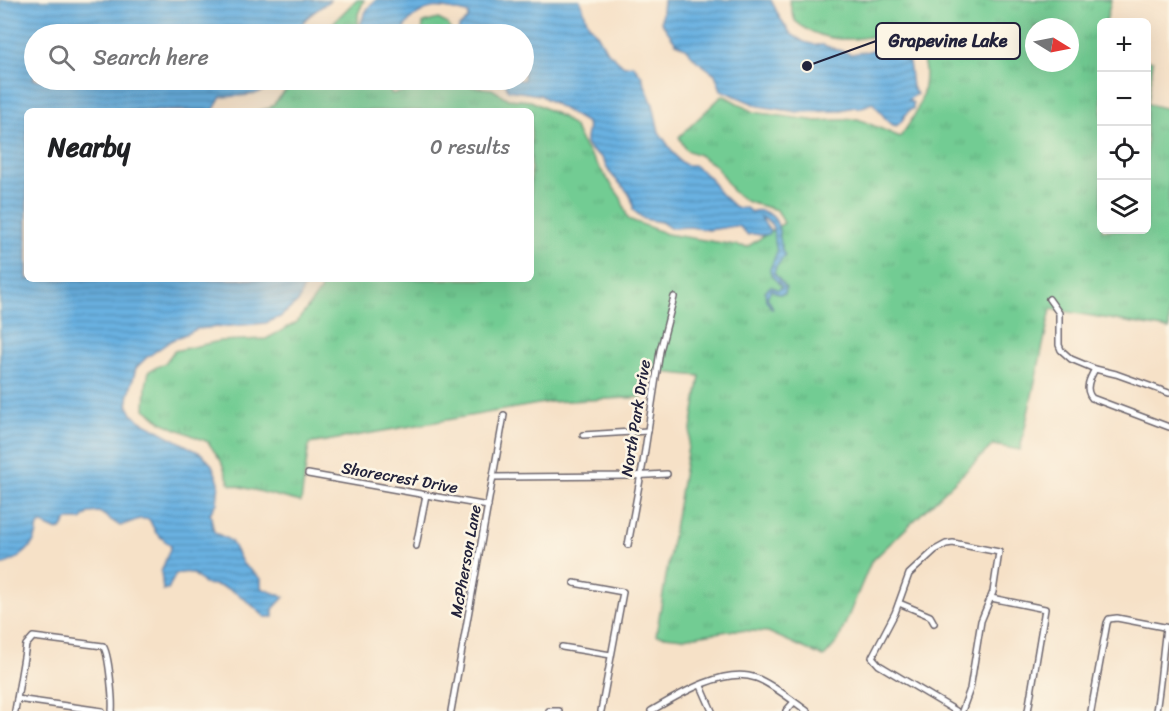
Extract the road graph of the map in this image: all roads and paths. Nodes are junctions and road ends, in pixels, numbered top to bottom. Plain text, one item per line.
1 (674, 297) dead end
2 (1049, 299) dead end
3 (1095, 369) junction
4 (1169, 393) edge
5 (504, 415) dead end
6 (1169, 427) edge
7 (648, 431) junction
8 (583, 435) dead end
9 (308, 474) dead end
10 (667, 474) dead end
11 (640, 475) junction
12 (494, 477) junction
13 (426, 495) junction
14 (488, 506) junction
15 (628, 545) dead end
16 (416, 546) dead end
17 (574, 583) dead end
18 (991, 598) junction
19 (899, 603) junction
20 (934, 623) dead end
21 (1168, 628) edge
22 (562, 647) dead end
23 (611, 655) junction
24 (701, 686) junction
25 (17, 699) junction
26 (794, 702) junction
27 (15, 711) edge
28 (102, 711) edge
29 (112, 711) edge
30 (452, 711) edge
31 (549, 711) edge
32 (559, 711) edge
33 (601, 711) edge
34 (651, 711) edge
35 (712, 711) edge
36 (786, 711) edge
37 (807, 711) edge
38 (956, 711) edge
39 (962, 711) edge
40 (1028, 711) edge
41 (1092, 711) edge
42 (1156, 711) edge

1 - 7 street, North Park Drive
2 - 3 street
3 - 4 street
3 - 6 street
5 - 12 street, McPherson Lane
7 - 8 street
7 - 11 street, North Park Drive
9 - 13 street, Shorecrest Drive
10 - 11 street
11 - 12 street
11 - 15 street, North Park Drive
12 - 14 street, McPherson Lane
13 - 14 street, Shorecrest Drive
13 - 16 street
14 - 30 street, McPherson Lane
17 - 23 street
18 - 19 street
18 - 39 street
18 - 40 street
19 - 20 street
19 - 38 street
21 - 41 street
21 - 42 street
22 - 23 street
23 - 33 street
24 - 26 street
24 - 34 street
24 - 35 street
25 - 27 street
25 - 28 street
25 - 29 street
26 - 36 street
26 - 37 street
31 - 32 street

